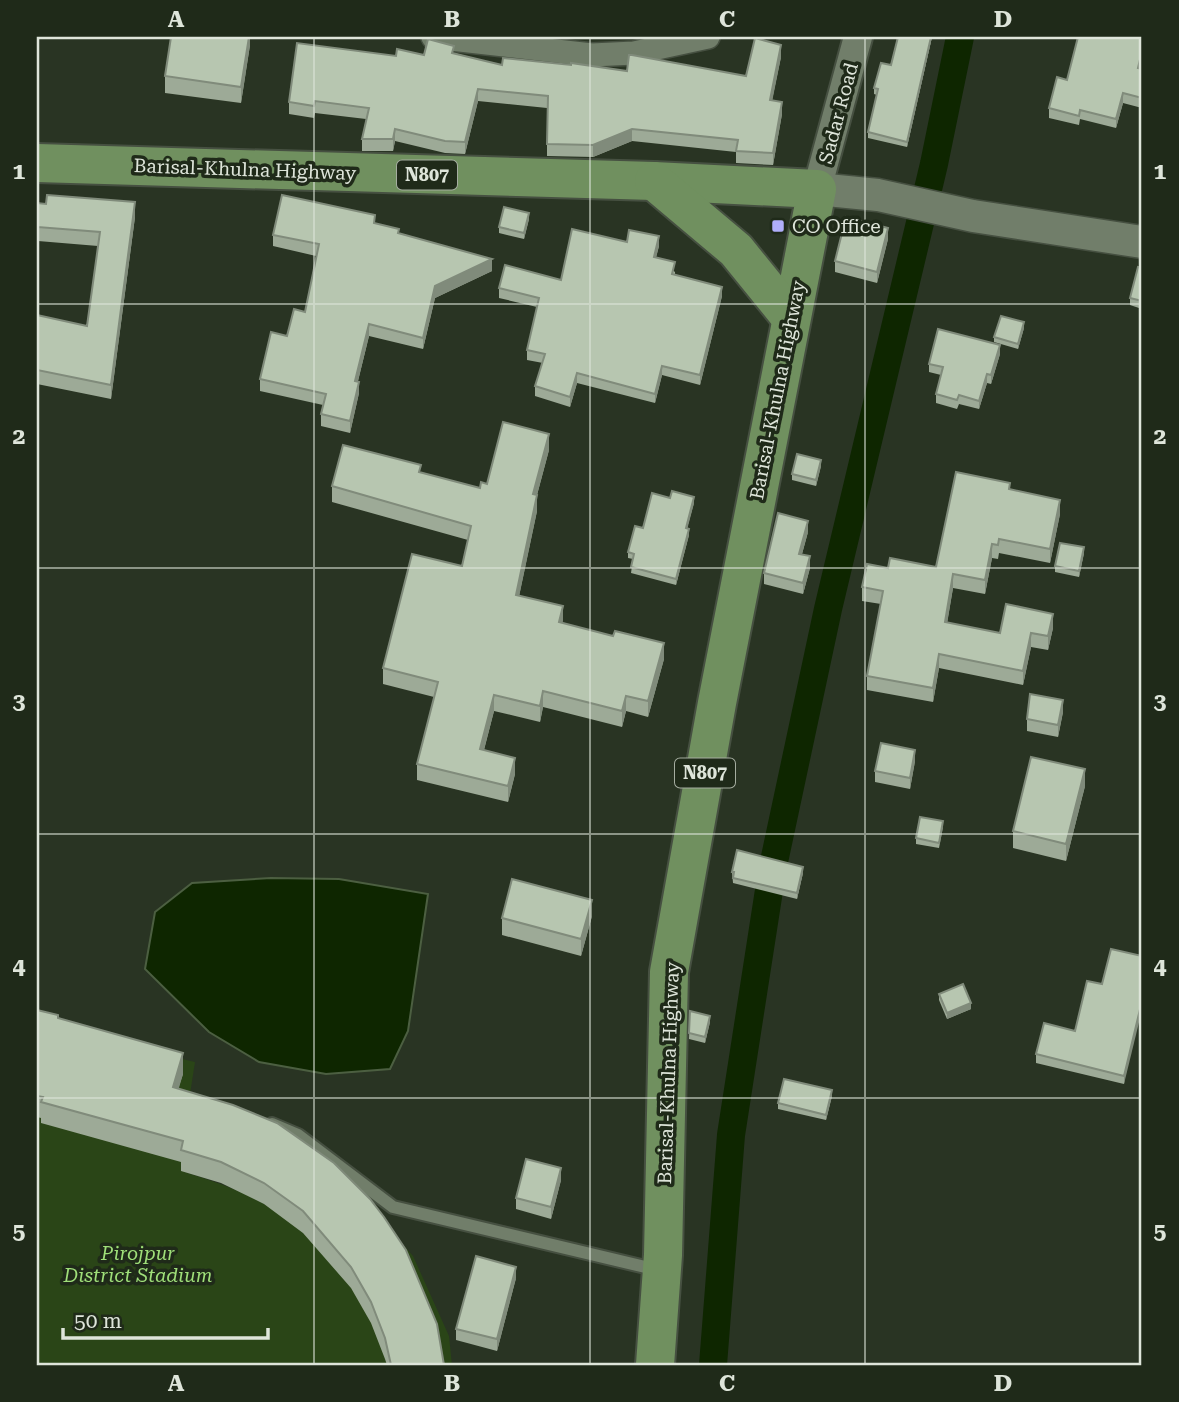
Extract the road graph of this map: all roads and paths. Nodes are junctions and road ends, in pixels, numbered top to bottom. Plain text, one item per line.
1 (433, 37) edge
2 (708, 37) edge
3 (858, 37) edge
4 (37, 163) edge
5 (654, 181) junction
6 (817, 189) junction
7 (1142, 242) edge
8 (790, 318) junction
9 (262, 1121) edge
10 (662, 1271) junction
11 (656, 1365) edge

1 - 2 street
3 - 6 street, Sadar Road
4 - 5 highway, Barisal-Khulna Highway / N807
5 - 6 highway, Barisal-Khulna Highway / N807
5 - 8 highway
6 - 7 main road
6 - 8 highway, Barisal-Khulna Highway / N807
8 - 10 highway, Barisal-Khulna Highway / N807
9 - 10 lane
10 - 11 highway, Barisal-Khulna Highway / N807

